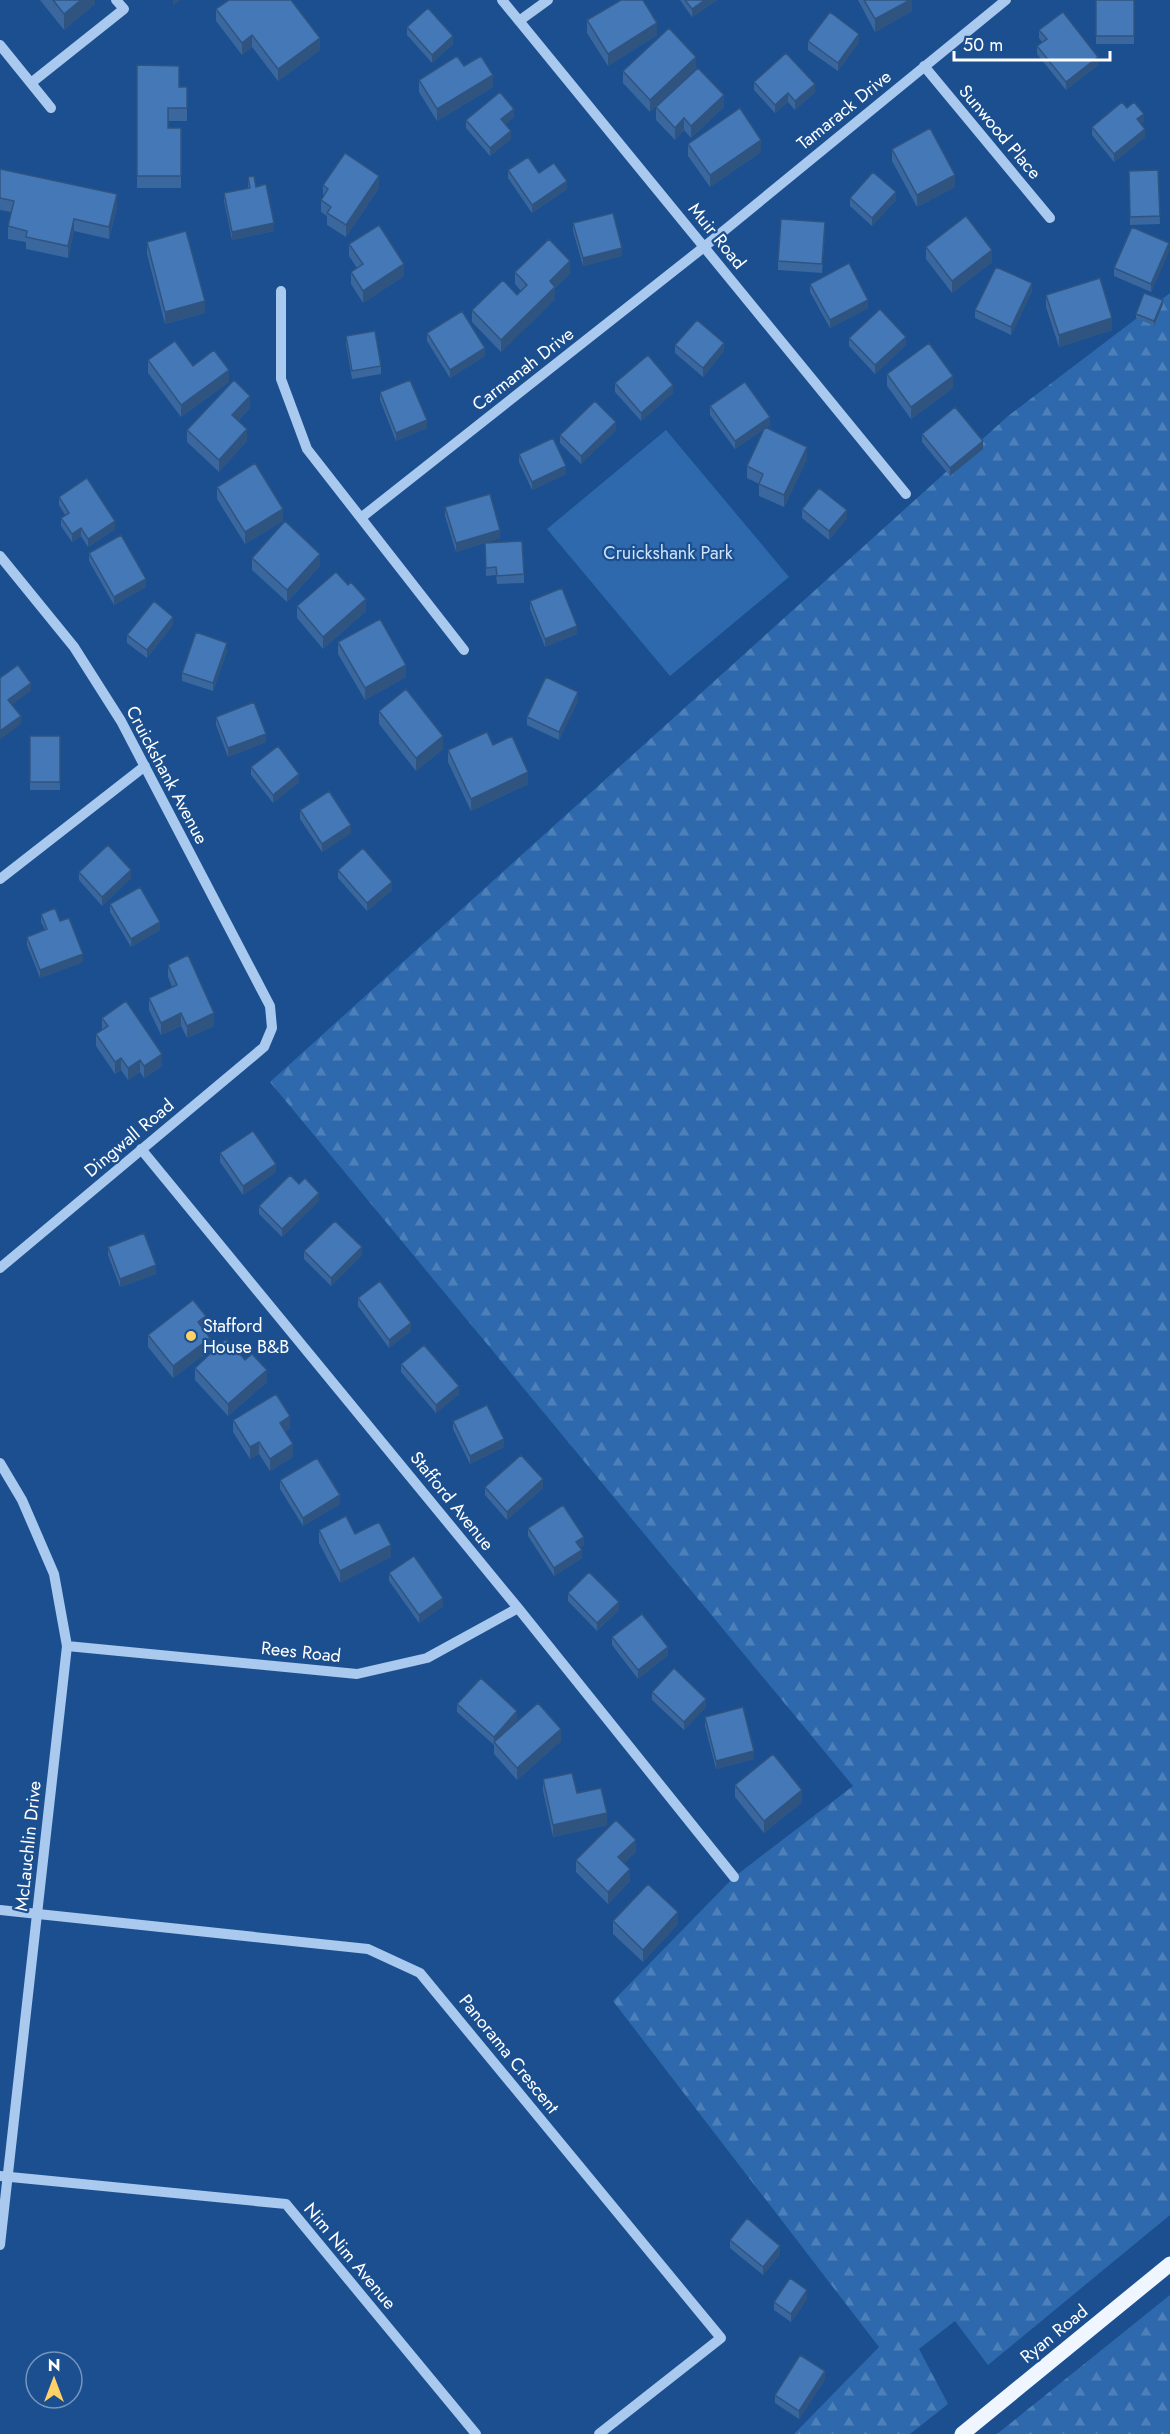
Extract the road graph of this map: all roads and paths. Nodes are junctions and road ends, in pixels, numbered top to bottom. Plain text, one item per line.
1 (116, 0) edge
2 (502, 0) edge
3 (548, 0) edge
4 (1006, 0) edge
5 (519, 21) junction
6 (0, 45) edge
7 (924, 66) junction
8 (31, 83) junction
9 (51, 108) dead end
10 (1050, 218) dead end
11 (704, 247) junction
12 (281, 291) dead end
13 (906, 494) dead end
14 (362, 517) junction
15 (0, 556) edge
16 (464, 650) dead end
17 (145, 766) junction
18 (0, 879) edge
19 (272, 1028) joint
20 (141, 1149) junction
21 (0, 1268) edge
22 (0, 1463) edge
23 (518, 1608) junction
24 (67, 1646) junction
25 (734, 1877) dead end
26 (0, 1910) edge
27 (37, 1914) junction
28 (4, 2176) edge
29 (0, 2245) edge
30 (1170, 2264) edge
31 (476, 2434) edge
32 (599, 2434) edge
33 (962, 2434) edge

1 - 8 street
2 - 5 street, Muir Road
3 - 5 street
4 - 7 street, Tamarack Drive
5 - 11 street, Muir Road
6 - 8 street
7 - 10 street, Sunwood Place
7 - 11 street, Tamarack Drive
8 - 9 street
11 - 13 street, Muir Road
11 - 14 street, Carmanah Drive
12 - 14 street
14 - 16 street
15 - 17 street, Cruickshank Avenue
17 - 18 street
17 - 19 street, Cruickshank Avenue
19 - 20 street, Dingwall Road
20 - 21 street, Dingwall Road
20 - 23 street, Stafford Avenue
22 - 24 street, McLauchlin Drive
23 - 24 street, Rees Road
23 - 25 street, Stafford Avenue
24 - 27 street, McLauchlin Drive
26 - 27 street
27 - 28 street, McLauchlin Drive
27 - 32 street, Panorama Crescent
28 - 29 street, McLauchlin Drive
28 - 31 street, Nim Nim Avenue
30 - 33 main road, Ryan Road

